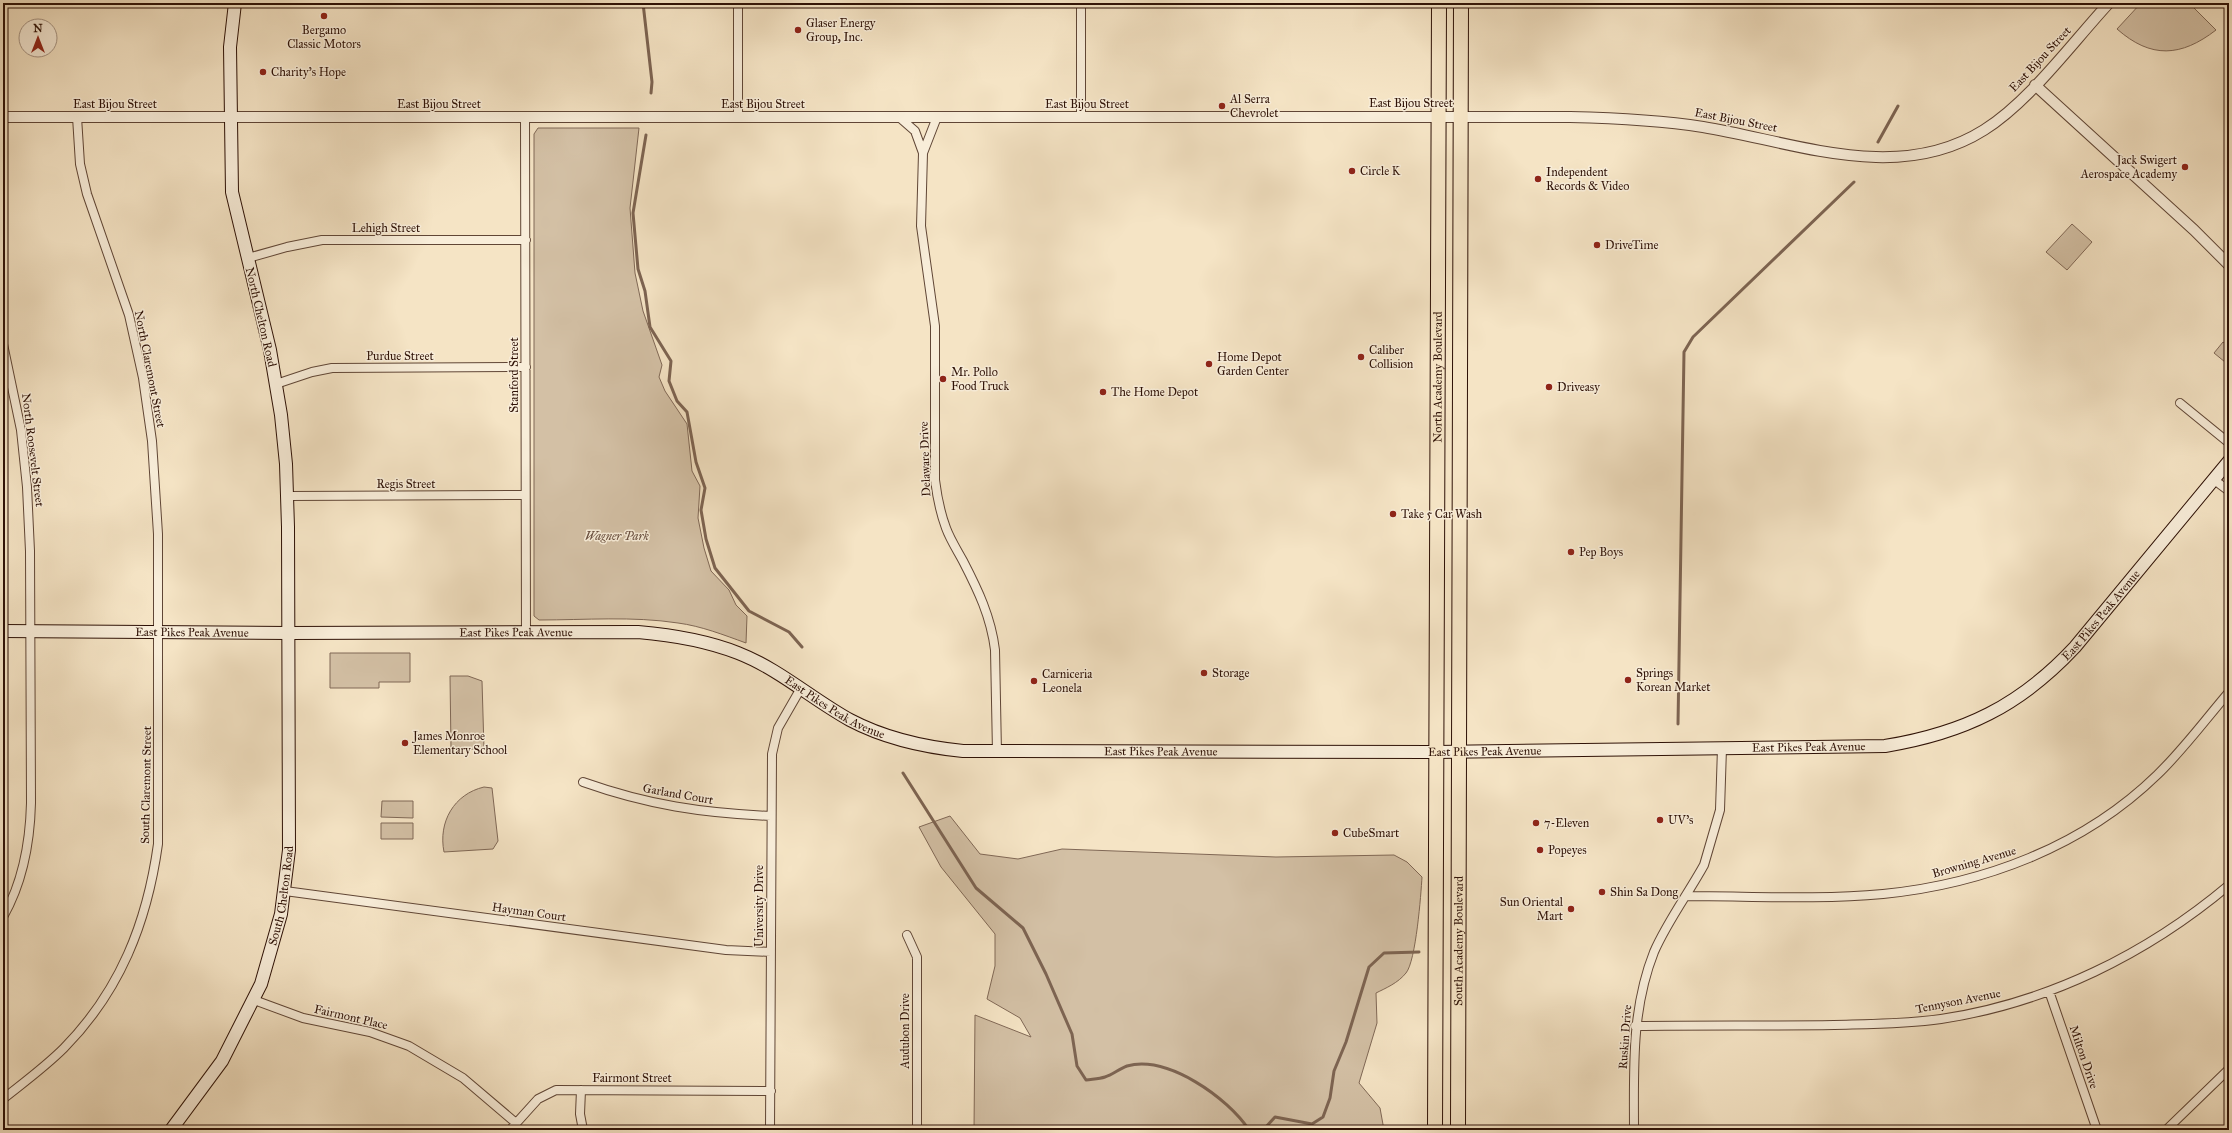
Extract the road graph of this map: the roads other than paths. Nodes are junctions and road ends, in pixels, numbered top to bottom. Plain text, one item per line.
1 (235, 3) edge
2 (738, 3) edge
3 (1080, 3) edge
4 (1439, 3) edge
5 (1461, 3) edge
6 (2108, 3) edge
7 (2035, 85) junction
8 (1080, 116) junction
9 (1439, 116) junction
10 (1462, 116) junction
11 (3, 117) edge
12 (77, 117) junction
13 (230, 117) junction
14 (525, 117) junction
15 (738, 117) junction
16 (899, 117) junction
17 (937, 117) junction
18 (922, 154) junction
19 (526, 240) junction
20 (248, 258) junction
21 (2229, 265) edge
22 (3, 344) edge
23 (526, 367) junction
24 (276, 384) junction
25 (2180, 403) dead end
26 (2229, 443) edge
27 (2229, 461) edge
28 (2213, 479) junction
29 (2229, 491) edge
30 (525, 495) junction
31 (288, 496) junction
32 (3, 631) edge
33 (29, 632) junction
34 (158, 633) junction
35 (288, 633) junction
36 (526, 633) junction
37 (801, 688) junction
38 (2229, 692) edge
39 (1722, 748) junction
40 (1436, 752) junction
41 (1459, 752) junction
42 (997, 753) junction
43 (583, 782) dead end
44 (771, 816) junction
45 (2229, 885) edge
46 (285, 891) junction
47 (1686, 896) junction
48 (3, 917) edge
49 (907, 935) dead end
50 (771, 952) junction
51 (2048, 991) junction
52 (254, 1000) junction
53 (1635, 1026) junction
54 (2229, 1069) edge
55 (581, 1090) junction
56 (771, 1091) junction
57 (3, 1099) edge
58 (516, 1123) junction
59 (171, 1130) edge
60 (510, 1130) edge
61 (583, 1130) edge
62 (770, 1130) edge
63 (917, 1130) edge
64 (1435, 1130) edge
65 (1458, 1130) edge
66 (1634, 1130) edge
67 (2097, 1130) edge
68 (2166, 1130) edge

1 - 13 main road, North Chelton Road
2 - 15 street
3 - 8 street
4 - 9 highway, North Academy Boulevard
5 - 10 highway, North Academy Boulevard
6 - 7 street, East Bijou Street
7 - 10 street, East Bijou Street
7 - 21 street
8 - 9 street, East Bijou Street
8 - 17 street, East Bijou Street
9 - 10 street, East Bijou Street
9 - 40 highway, North Academy Boulevard
10 - 41 highway, North Academy Boulevard
11 - 12 street, East Bijou Street
12 - 13 street, East Bijou Street
12 - 34 street, North Claremont Street
13 - 14 street, East Bijou Street
13 - 20 main road, North Chelton Road
14 - 15 street, East Bijou Street
14 - 19 street, Stanford Street
15 - 16 street, East Bijou Street
16 - 17 street, East Bijou Street
16 - 18 street, Delaware Drive
17 - 18 street, Delaware Drive
18 - 42 street, Delaware Drive
19 - 20 street, Lehigh Street
19 - 23 street, Stanford Street
20 - 24 main road, North Chelton Road
22 - 33 street, North Roosevelt Street
23 - 24 street, Purdue Street
23 - 30 street, Stanford Street
24 - 31 main road, North Chelton Road
25 - 26 street
27 - 28 main road, East Pikes Peak Avenue
28 - 29 street
28 - 39 main road, East Pikes Peak Avenue
30 - 31 street, Regis Street
30 - 36 street, Stanford Street
31 - 35 main road, North Chelton Road
32 - 33 main road, East Pikes Peak Avenue
33 - 34 main road, East Pikes Peak Avenue
33 - 48 street, North Roosevelt Street
34 - 35 main road, East Pikes Peak Avenue
34 - 57 street, South Claremont Street
35 - 36 main road, East Pikes Peak Avenue
35 - 46 main road, South Chelton Road
36 - 37 main road, East Pikes Peak Avenue
37 - 42 main road, East Pikes Peak Avenue
37 - 44 street, University Drive
38 - 47 street, Browning Avenue
39 - 41 main road, East Pikes Peak Avenue
39 - 47 street, Ruskin Drive
40 - 41 main road, East Pikes Peak Avenue
40 - 42 main road, East Pikes Peak Avenue
40 - 64 highway, South Academy Boulevard
41 - 65 highway, South Academy Boulevard
43 - 44 street, Garland Court
44 - 50 street, University Drive
45 - 51 street, Tennyson Avenue
46 - 50 street, Hayman Court
46 - 52 main road, South Chelton Road
47 - 53 street, Ruskin Drive
49 - 63 street, Audubon Drive
50 - 56 street, University Drive
51 - 53 street, Tennyson Avenue
51 - 67 street, Milton Drive
52 - 58 street, Fairmont Place
52 - 59 main road, South Chelton Road
53 - 66 street, Ruskin Drive
54 - 68 street
55 - 56 street, Fairmont Street
55 - 58 street, Fairmont Street
55 - 61 street
56 - 62 street, University Drive
58 - 60 street, Fairmont Street

